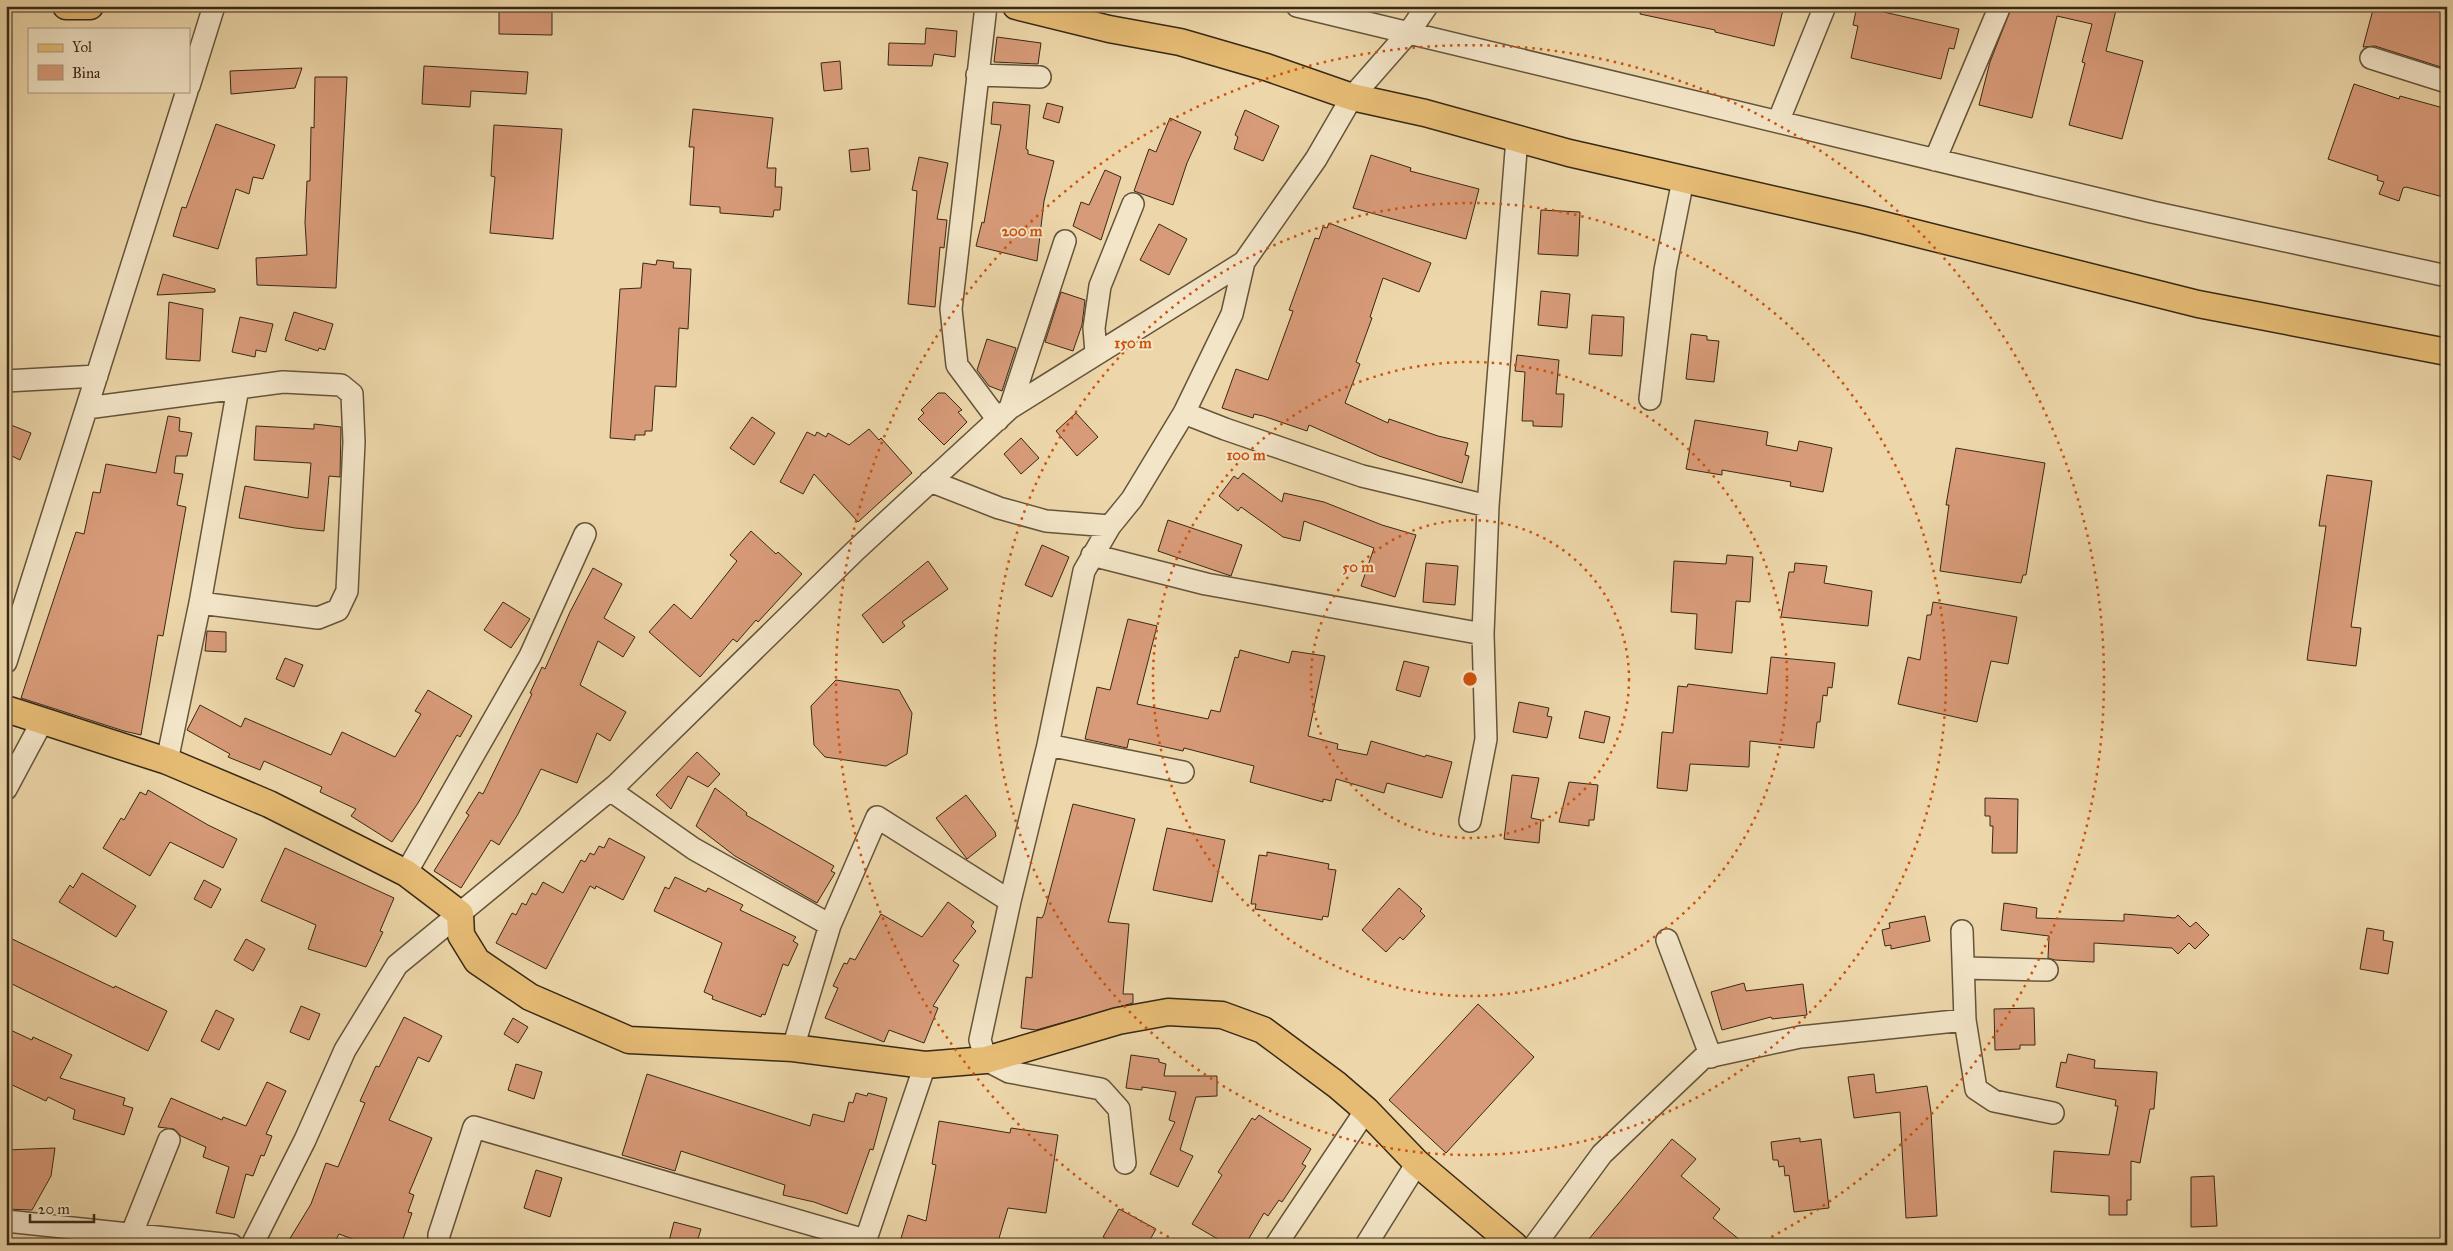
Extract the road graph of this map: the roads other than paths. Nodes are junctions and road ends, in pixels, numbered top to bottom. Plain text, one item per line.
1 (66, 6) edge
2 (90, 6) edge
3 (214, 6) edge
4 (986, 6) edge
5 (1016, 6) edge
6 (1297, 6) edge
7 (1427, 6) edge
8 (1825, 6) edge
9 (2000, 6) edge
10 (1408, 32) junction
11 (2371, 58) dead end
12 (977, 75) junction
13 (1040, 77) dead end
14 (2447, 82) edge
15 (190, 83) edge
16 (187, 92) edge
17 (1352, 97) junction
18 (1778, 122) junction
19 (1518, 138) junction
20 (1935, 160) junction
21 (1683, 180) junction
22 (1133, 204) dead end
23 (1065, 241) dead end
24 (1244, 262) junction
25 (2447, 276) edge
26 (2446, 348) edge
27 (1096, 353) junction
28 (97, 376) junction
29 (6, 381) edge
30 (238, 388) junction
31 (1650, 399) dead end
32 (87, 408) junction
33 (1184, 413) junction
34 (1004, 414) junction
35 (930, 481) junction
36 (1488, 506) junction
37 (1110, 526) junction
38 (585, 534) dead end
39 (1092, 555) junction
40 (200, 603) junction
41 (1483, 634) junction
42 (6, 662) edge
43 (6, 709) edge
44 (43, 720) junction
45 (1048, 744) junction
46 (167, 761) junction
47 (1183, 772) dead end
48 (6, 789) edge
49 (610, 790) junction
50 (1470, 821) dead end
51 (406, 873) junction
52 (1010, 901) junction
53 (460, 914) junction
54 (830, 925) junction
55 (1962, 931) dead end
56 (1667, 940) dead end
57 (1965, 968) junction
58 (2047, 970) dead end
59 (1965, 1020) junction
60 (793, 1048) junction
61 (1711, 1056) junction
62 (986, 1060) junction
63 (925, 1066) junction
64 (1366, 1110) junction
65 (2053, 1113) dead end
66 (168, 1140) dead end
67 (1125, 1163) dead end
68 (1417, 1163) junction
69 (6, 1221) edge
70 (132, 1233) junction
71 (94, 1237) edge
72 (865, 1243) edge
73 (232, 1245) edge
74 (252, 1245) edge
75 (439, 1245) edge
76 (1276, 1245) edge
77 (1366, 1245) edge
78 (1514, 1245) edge
79 (1535, 1245) edge

1 - 2 main road
3 - 15 street
4 - 12 street
5 - 17 main road
6 - 10 street
7 - 10 street
8 - 18 street
9 - 20 street
10 - 17 street
10 - 18 street
11 - 14 street
12 - 13 street
12 - 34 street
16 - 28 street
17 - 19 main road
17 - 24 street
18 - 20 street
19 - 21 main road
19 - 36 street
20 - 25 street
21 - 26 main road
21 - 31 street
22 - 27 street
23 - 34 street
24 - 27 street
24 - 33 street
27 - 34 street
28 - 29 street
28 - 32 street
30 - 32 street
30 - 40 street
30 - 40 street
32 - 42 street
33 - 36 street
33 - 37 street
34 - 35 street
35 - 37 street
35 - 49 street
36 - 41 street
37 - 39 street
38 - 51 street
39 - 41 street
39 - 45 street
40 - 46 street
41 - 50 street
43 - 44 main road
44 - 46 main road
44 - 48 street
45 - 47 street
45 - 52 street
46 - 51 main road
49 - 53 street
49 - 54 street
51 - 53 main road
52 - 54 street
52 - 62 street
53 - 60 main road
53 - 74 street
54 - 60 street
55 - 57 street
56 - 61 street
57 - 58 street
57 - 59 street
59 - 61 street
59 - 65 street
60 - 63 main road
61 - 79 street
62 - 63 main road
62 - 64 main road
62 - 67 street
63 - 72 street
64 - 68 main road
64 - 76 street
66 - 70 street
68 - 77 street
68 - 78 main road
69 - 71 street
70 - 71 street
70 - 73 street
72 - 75 street

